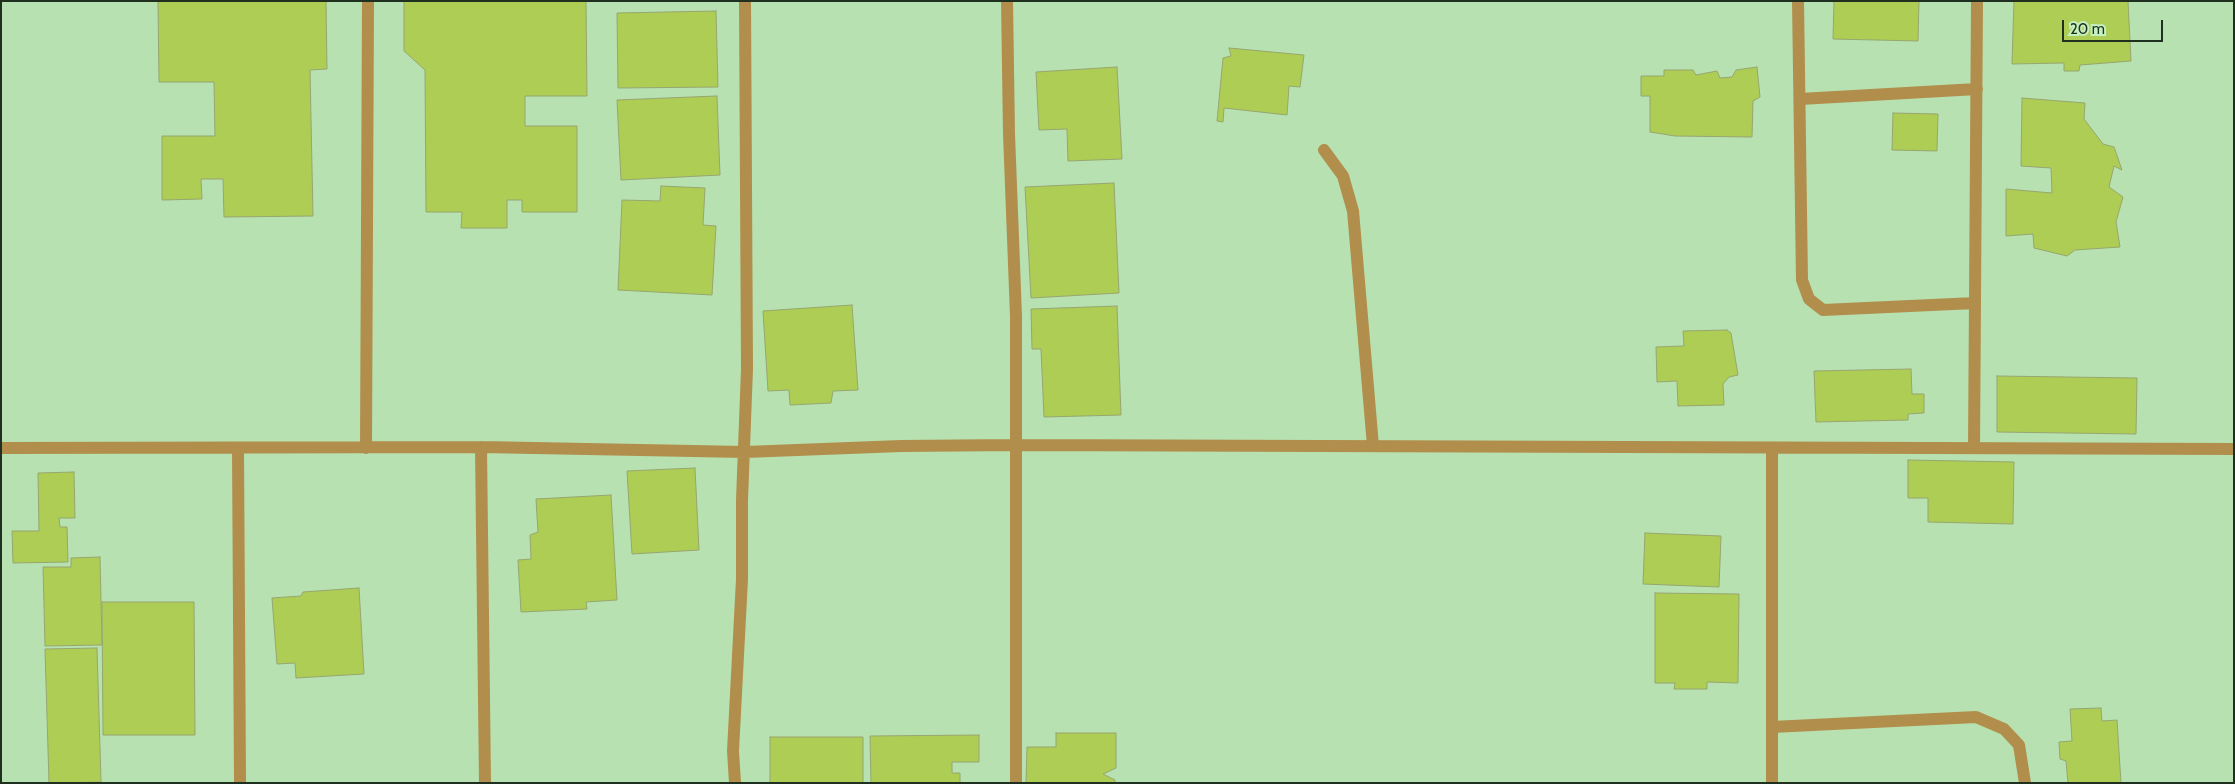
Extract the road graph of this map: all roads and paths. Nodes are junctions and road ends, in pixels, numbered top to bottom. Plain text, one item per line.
1 (368, 1) edge
2 (745, 1) edge
3 (1008, 1) edge
4 (1798, 1) edge
5 (1977, 1) edge
6 (1977, 89) junction
7 (1800, 98) junction
8 (1324, 150) dead end
9 (1976, 303) junction
10 (1015, 445) junction
11 (1374, 446) junction
12 (1, 448) edge
13 (238, 448) junction
14 (366, 448) junction
15 (481, 448) junction
16 (1772, 448) junction
17 (1974, 448) junction
18 (2234, 449) edge
19 (745, 452) junction
20 (1772, 727) junction
21 (240, 783) edge
22 (485, 783) edge
23 (735, 783) edge
24 (1016, 783) edge
25 (1772, 783) edge
26 (2025, 783) edge

1 - 14 street
2 - 19 street
3 - 10 street
4 - 7 street
5 - 6 street
6 - 7 street
6 - 9 street
7 - 9 street
8 - 11 street
9 - 17 street
10 - 11 street
10 - 19 street
10 - 24 street
11 - 16 street
12 - 13 street
13 - 14 street
13 - 21 street
14 - 15 street
15 - 19 street
15 - 22 street
16 - 17 street
16 - 20 street
17 - 18 street
19 - 23 street
20 - 25 street
20 - 26 street

